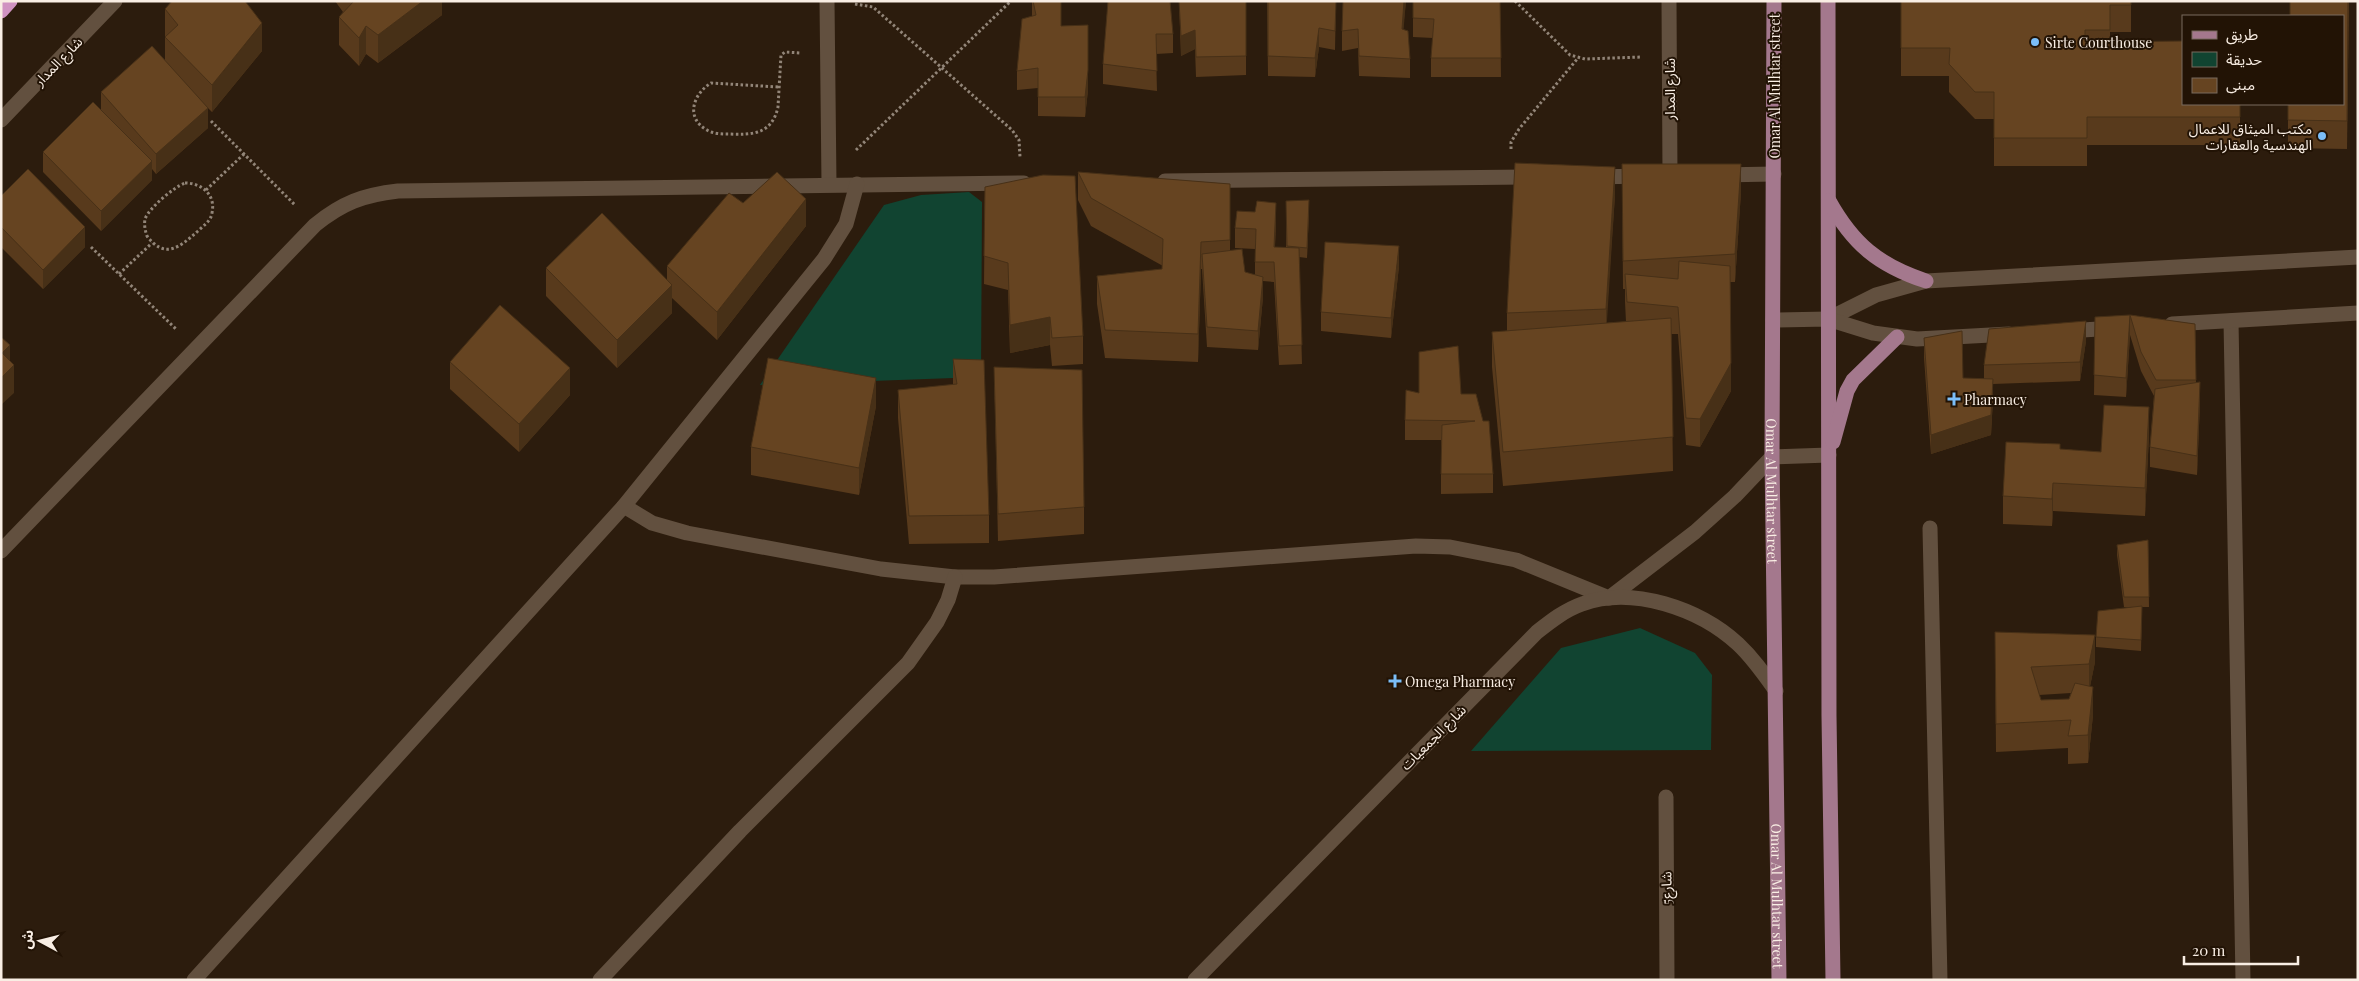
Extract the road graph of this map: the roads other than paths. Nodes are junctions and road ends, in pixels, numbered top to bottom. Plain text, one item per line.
1 (10, 1) edge
2 (115, 1) edge
3 (1669, 1) edge
4 (1774, 1) edge
5 (1828, 1) edge
6 (827, 3) edge
7 (1, 11) edge
8 (1, 120) edge
9 (1774, 174) junction
10 (1708, 175) edge
11 (1670, 176) junction
12 (1689, 176) edge
13 (1551, 177) edge
14 (1581, 177) edge
15 (829, 180) junction
16 (1148, 181) edge
17 (1040, 182) edge
18 (857, 184) junction
19 (1828, 200) junction
20 (2358, 257) edge
21 (1926, 281) junction
22 (2358, 313) edge
23 (1773, 320) junction
24 (1828, 320) junction
25 (2231, 321) junction
26 (2153, 326) edge
27 (2133, 327) edge
28 (2054, 331) edge
29 (2025, 333) edge
30 (1897, 337) junction
31 (1829, 455) junction
32 (1772, 457) junction
33 (624, 506) junction
34 (1930, 528) dead end
35 (1, 552) edge
36 (955, 577) junction
37 (1609, 598) junction
38 (1776, 691) junction
39 (1666, 797) dead end
40 (194, 980) edge
41 (600, 980) edge
42 (1195, 980) edge
43 (1667, 980) edge
44 (1779, 980) edge
45 (1832, 980) edge
46 (1940, 980) edge
47 (2243, 980) edge

1 - 7 highway
2 - 8 street, شارع المدار
3 - 11 street, شارع المدار
4 - 9 main road, Omar Al Mulhtar street
5 - 19 main road
6 - 15 street
9 - 10 street
9 - 23 main road, Omar Al Mulhtar street
11 - 12 street
11 - 14 street
13 - 16 street
15 - 18 street
15 - 35 street
17 - 18 street
18 - 33 street
19 - 21 main road
19 - 24 main road
20 - 21 street
21 - 24 street
22 - 25 street
23 - 24 street
23 - 32 main road, Omar Al Mulhtar street
24 - 30 street
24 - 31 main road
25 - 26 street
25 - 47 street
27 - 28 street
29 - 30 street
30 - 31 main road
31 - 32 street
31 - 45 main road
32 - 37 street
32 - 38 main road, Omar Al Mulhtar street
33 - 36 street
33 - 40 street
34 - 46 street
36 - 37 street
36 - 41 street
37 - 38 street, شارع الجمعيات
37 - 42 street, شارع الجمعيات
38 - 44 main road, Omar Al Mulhtar street
39 - 43 street, شارع5

